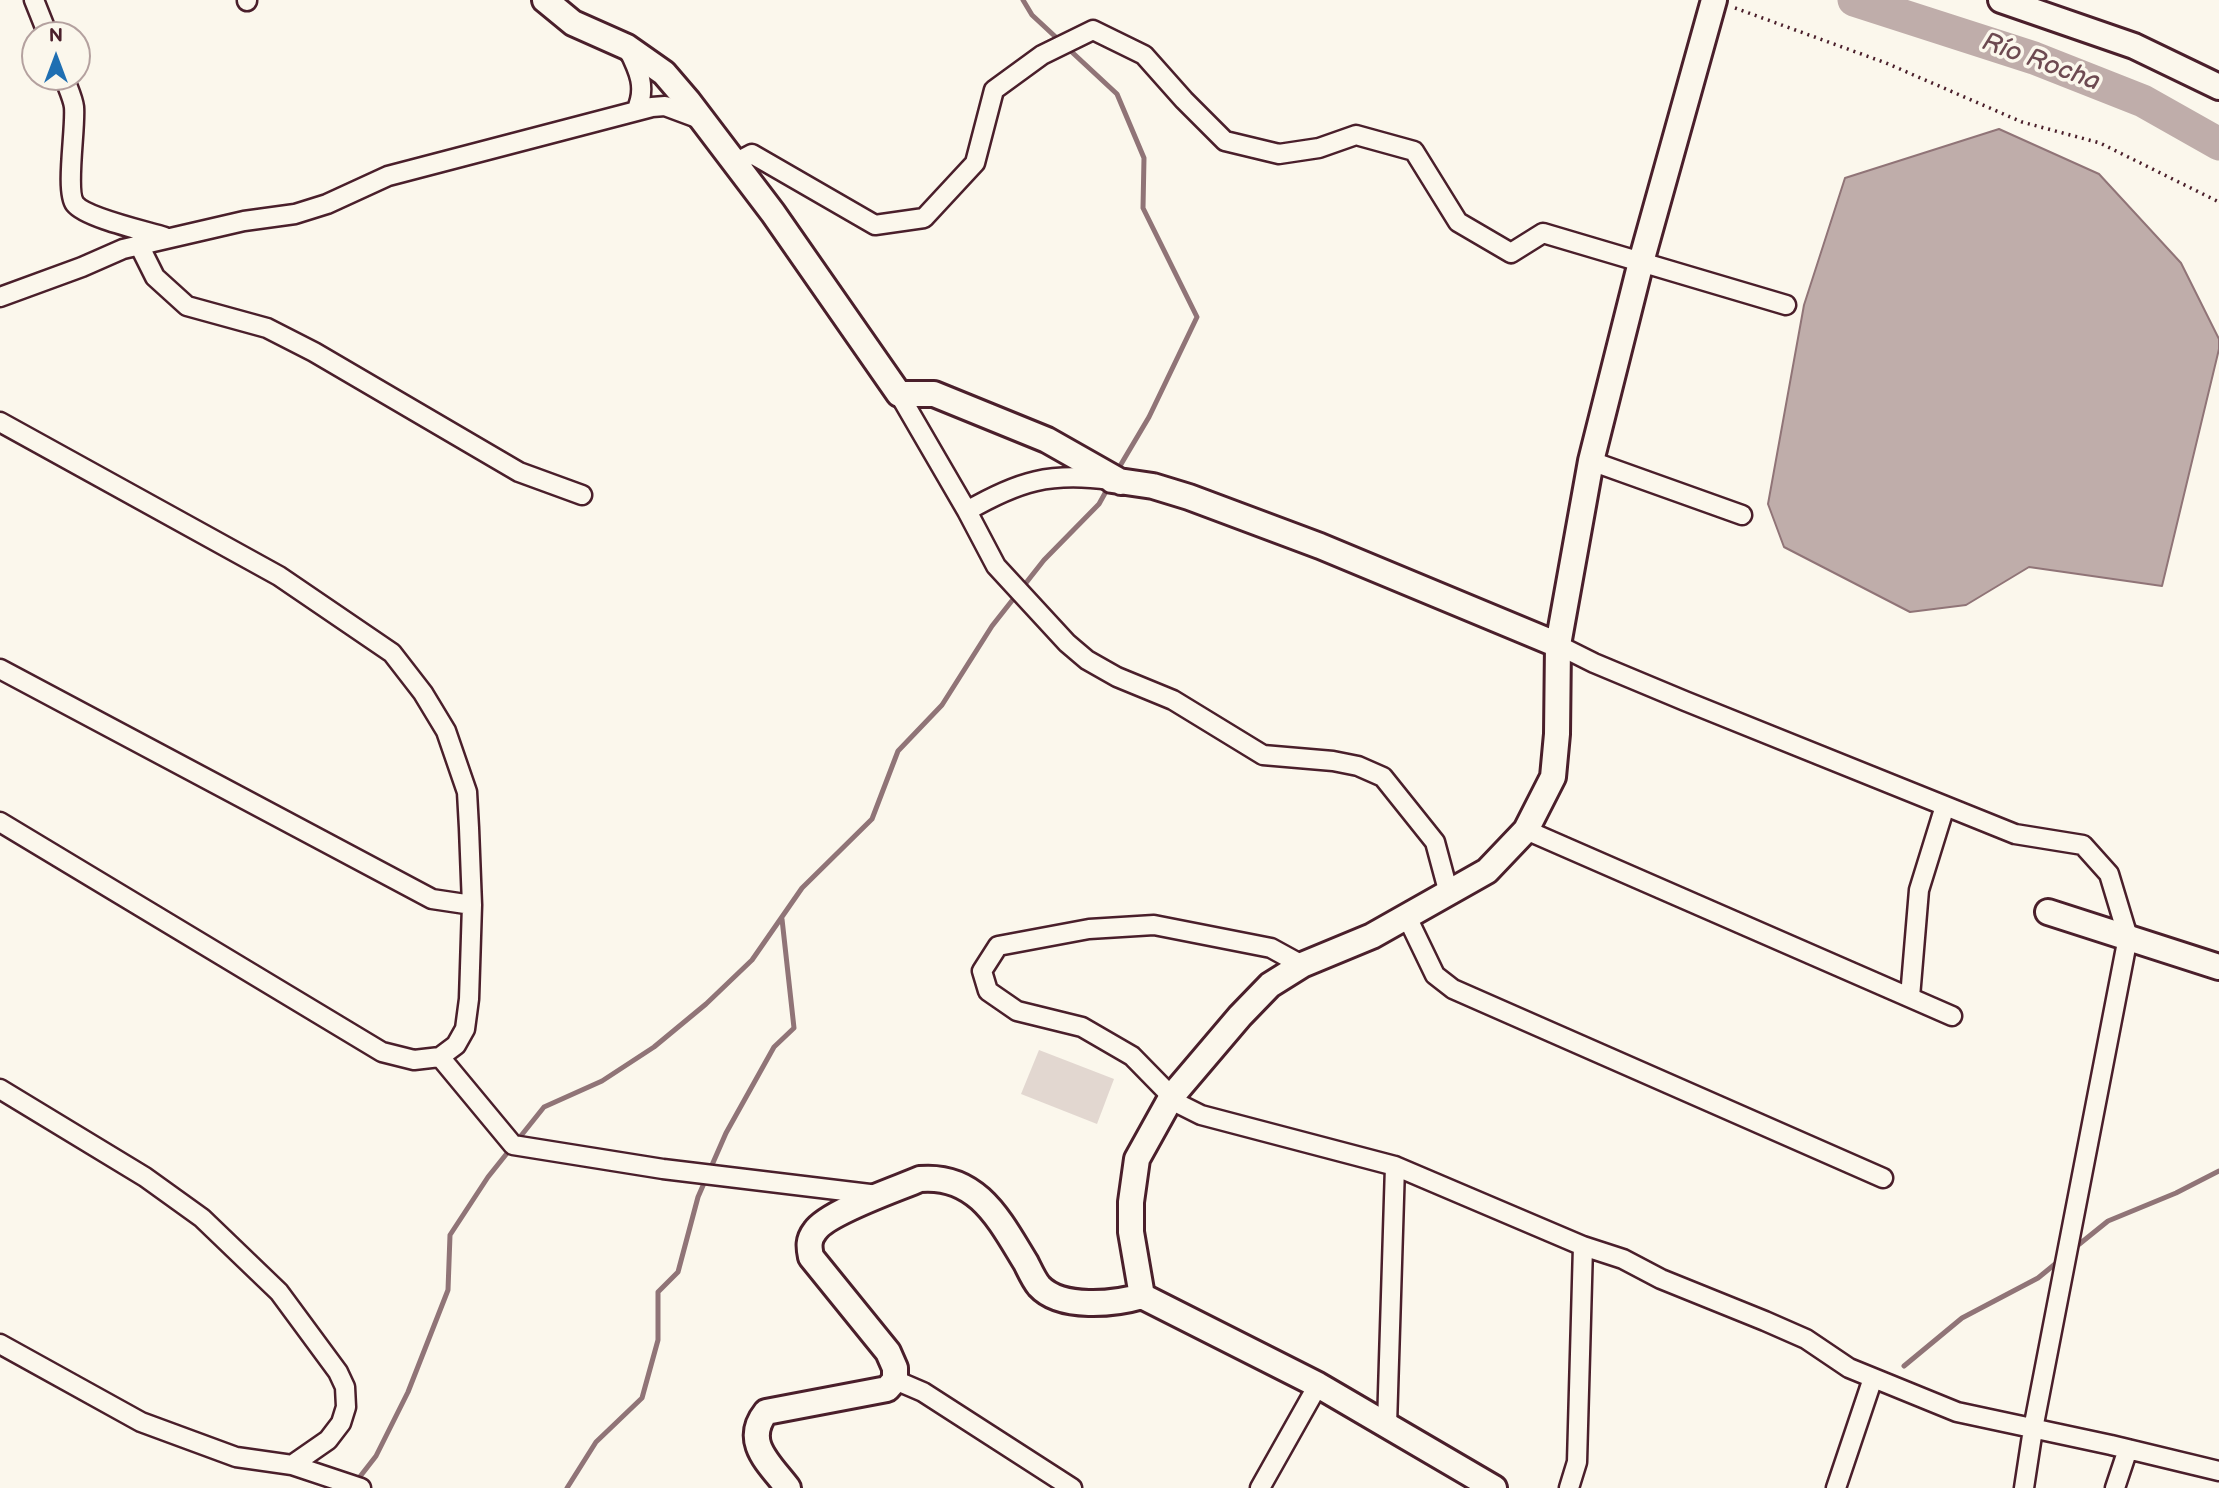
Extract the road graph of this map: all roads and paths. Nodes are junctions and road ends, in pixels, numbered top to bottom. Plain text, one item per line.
1 (34, 0) edge
2 (545, 0) edge
3 (1714, 0) edge
4 (2001, 0) edge
5 (42, 21) edge
6 (627, 47) junction
7 (2219, 87) edge
8 (69, 91) edge
9 (636, 111) junction
10 (703, 120) junction
11 (735, 163) junction
12 (2219, 202) edge
13 (168, 238) junction
14 (139, 245) junction
15 (1641, 262) junction
16 (0, 297) edge
17 (1786, 305) dead end
18 (899, 394) junction
19 (0, 422) edge
20 (1591, 461) junction
21 (1116, 481) junction
22 (582, 495) dead end
23 (967, 511) junction
24 (1742, 515) dead end
25 (1558, 645) junction
26 (0, 668) edge
27 (1945, 806) junction
28 (0, 822) edge
29 (1526, 831) junction
30 (1449, 894) junction
31 (472, 905) junction
32 (2048, 912) dead end
33 (1408, 917) junction
34 (2127, 937) junction
35 (1302, 965) junction
36 (2219, 967) edge
37 (1910, 997) junction
38 (1951, 1016) dead end
39 (440, 1057) junction
40 (0, 1089) edge
41 (1172, 1096) junction
42 (1395, 1166) junction
43 (1883, 1178) dead end
44 (881, 1196) junction
45 (1583, 1246) junction
46 (1142, 1296) junction
47 (0, 1343) edge
48 (1873, 1378) junction
49 (895, 1380) junction
50 (1318, 1385) junction
51 (1387, 1425) junction
52 (2033, 1429) junction
53 (2128, 1449) junction
54 (292, 1465) junction
55 (2219, 1471) edge
56 (361, 1488) edge
57 (788, 1488) edge
58 (1072, 1488) edge
59 (1261, 1488) edge
60 (1494, 1488) edge
61 (1569, 1488) edge
62 (1836, 1488) edge
63 (2024, 1488) edge
64 (2115, 1488) edge

1 - 5 street
2 - 6 street
3 - 12 path
3 - 15 street
4 - 7 street
6 - 9 street
6 - 10 street
8 - 13 street
9 - 10 street
9 - 13 street
10 - 11 street
11 - 15 street
11 - 18 street
13 - 14 street
14 - 16 street
14 - 22 street
15 - 17 street
15 - 20 street
18 - 21 street
18 - 23 street
19 - 31 street
20 - 24 street
20 - 25 street
21 - 23 street
21 - 25 street
23 - 30 street
25 - 27 street
25 - 29 street
26 - 31 street
27 - 34 street
27 - 37 street
28 - 39 street
29 - 30 street
29 - 37 street
30 - 33 street
31 - 39 street
32 - 34 street
33 - 35 street
33 - 43 street
34 - 36 street
34 - 52 street
35 - 41 street
35 - 41 street
37 - 38 street
39 - 44 street
40 - 54 street
41 - 42 street
41 - 46 street
42 - 45 street
42 - 51 street
44 - 46 street
44 - 49 street
45 - 48 street
45 - 61 street
46 - 50 street
47 - 54 street
48 - 52 street
48 - 62 street
49 - 57 street
49 - 58 street
50 - 51 street
50 - 59 street
51 - 60 street
52 - 53 street
52 - 63 street
53 - 55 street
53 - 64 street
54 - 56 street

